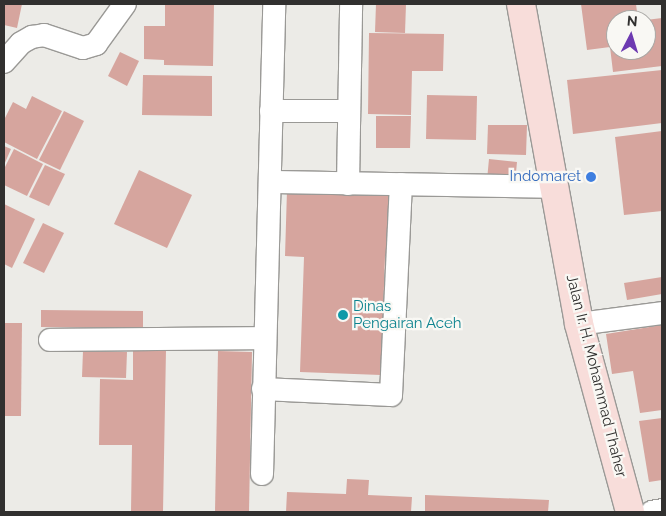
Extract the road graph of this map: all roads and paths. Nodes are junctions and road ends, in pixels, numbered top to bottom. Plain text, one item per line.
1 (125, 4) edge
2 (274, 4) edge
3 (351, 4) edge
4 (521, 4) edge
5 (4, 62) edge
6 (271, 111) junction
7 (349, 111) junction
8 (271, 182) junction
9 (348, 184) junction
10 (401, 184) junction
11 (552, 187) junction
12 (662, 312) edge
13 (579, 324) junction
14 (265, 338) junction
15 (50, 340) dead end
16 (263, 389) junction
17 (262, 474) dead end
18 (662, 510) edge
19 (630, 512) edge
20 (652, 512) edge

1 - 5 street
2 - 6 street
3 - 7 street
4 - 11 main road, Jalan Ir. H. Mohammad Thaher
6 - 7 street
6 - 8 street
7 - 9 street
8 - 9 street
8 - 14 street
9 - 10 street
10 - 11 street
10 - 16 street
11 - 13 main road, Jalan Ir. H. Mohammad Thaher
12 - 13 street
13 - 19 main road, Jalan Ir. H. Mohammad Thaher
14 - 15 street
14 - 16 street
16 - 17 street
18 - 20 street

